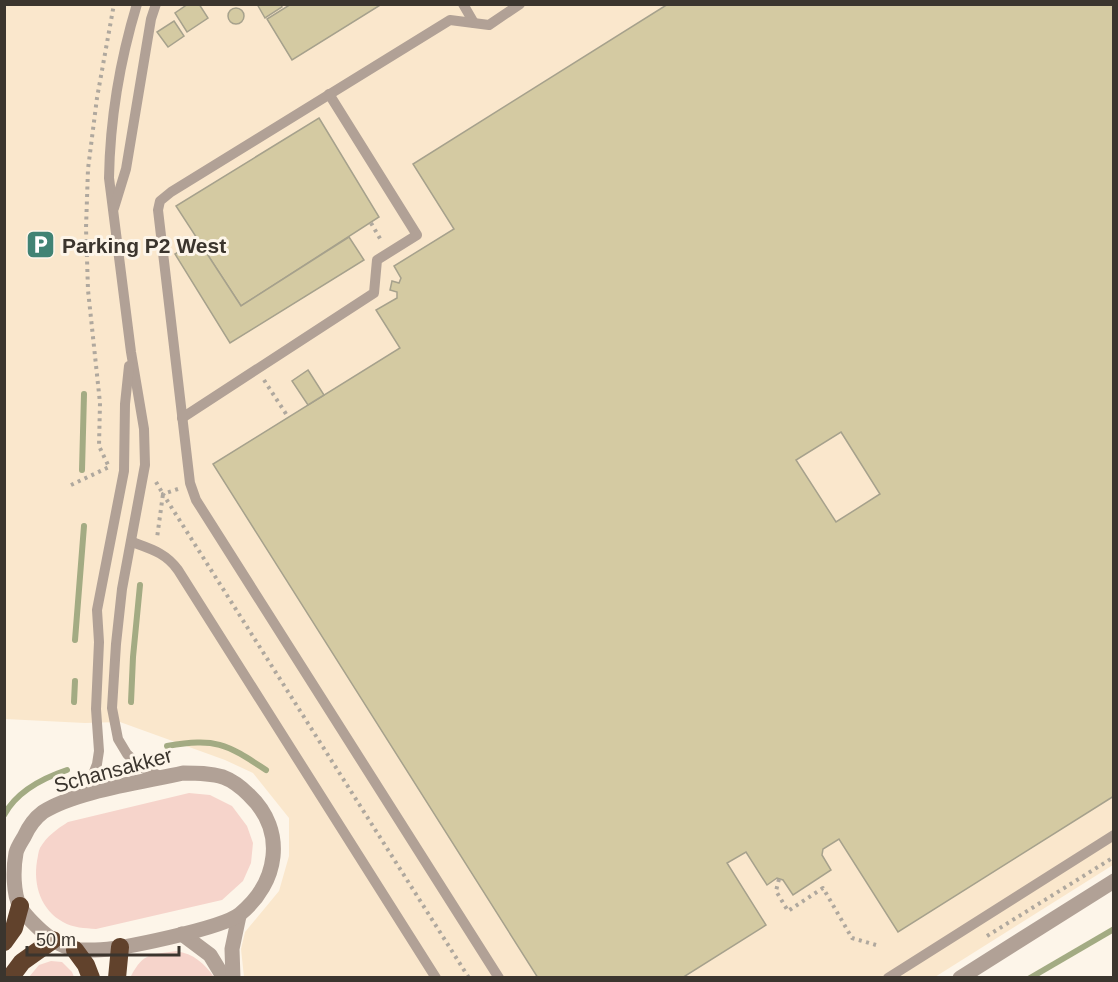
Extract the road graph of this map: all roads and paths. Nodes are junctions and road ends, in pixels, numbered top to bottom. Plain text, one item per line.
1 (114, 4) edge
2 (137, 4) edge
3 (156, 4) edge
4 (463, 4) edge
5 (520, 4) edge
6 (474, 23) junction
7 (329, 94) junction
8 (112, 214) junction
9 (370, 223) dead end
10 (386, 248) dead end
11 (131, 352) junction
12 (262, 377) dead end
13 (288, 417) dead end
14 (182, 418) junction
15 (152, 476) dead end
16 (71, 485) dead end
17 (178, 488) dead end
18 (163, 494) junction
19 (117, 507) junction
20 (138, 510) junction
21 (132, 542) junction
22 (157, 542) dead end
23 (163, 778) junction
24 (85, 795) junction
25 (1113, 835) edge
26 (1113, 857) edge
27 (779, 879) dead end
28 (1113, 881) edge
29 (20, 906) junction
30 (239, 916) junction
31 (182, 934) junction
32 (981, 939) dead end
33 (52, 940) junction
34 (4, 942) edge
35 (876, 945) dead end
36 (120, 947) junction
37 (75, 950) junction
38 (10, 978) edge
39 (91, 978) edge
40 (117, 978) edge
41 (224, 978) edge
42 (233, 978) edge
43 (436, 978) edge
44 (470, 978) edge
45 (499, 978) edge
46 (888, 978) edge
47 (960, 978) edge

1 - 16 path
2 - 8 lane
3 - 8 lane
4 - 6 lane
5 - 6 lane
6 - 7 lane
7 - 14 lane
7 - 14 lane
8 - 11 lane
9 - 10 path
11 - 19 lane
11 - 20 lane
12 - 13 path
14 - 45 lane
15 - 18 path
17 - 18 path
18 - 22 path
18 - 44 path
19 - 20 lane
19 - 24 lane
20 - 21 lane
21 - 23 lane
21 - 43 lane
23 - 24 street, Schansakker
23 - 30 street, Schansakker
24 - 29 street, Schansakker
25 - 46 lane
26 - 32 path
27 - 35 path
28 - 47 street
29 - 33 street, Schansakker
29 - 34 highway
30 - 31 street, Schansakker
30 - 42 street
31 - 36 street, Schansakker
31 - 41 street
33 - 37 street, Schansakker
33 - 38 highway
36 - 37 street, Schansakker
36 - 40 highway
37 - 39 highway

